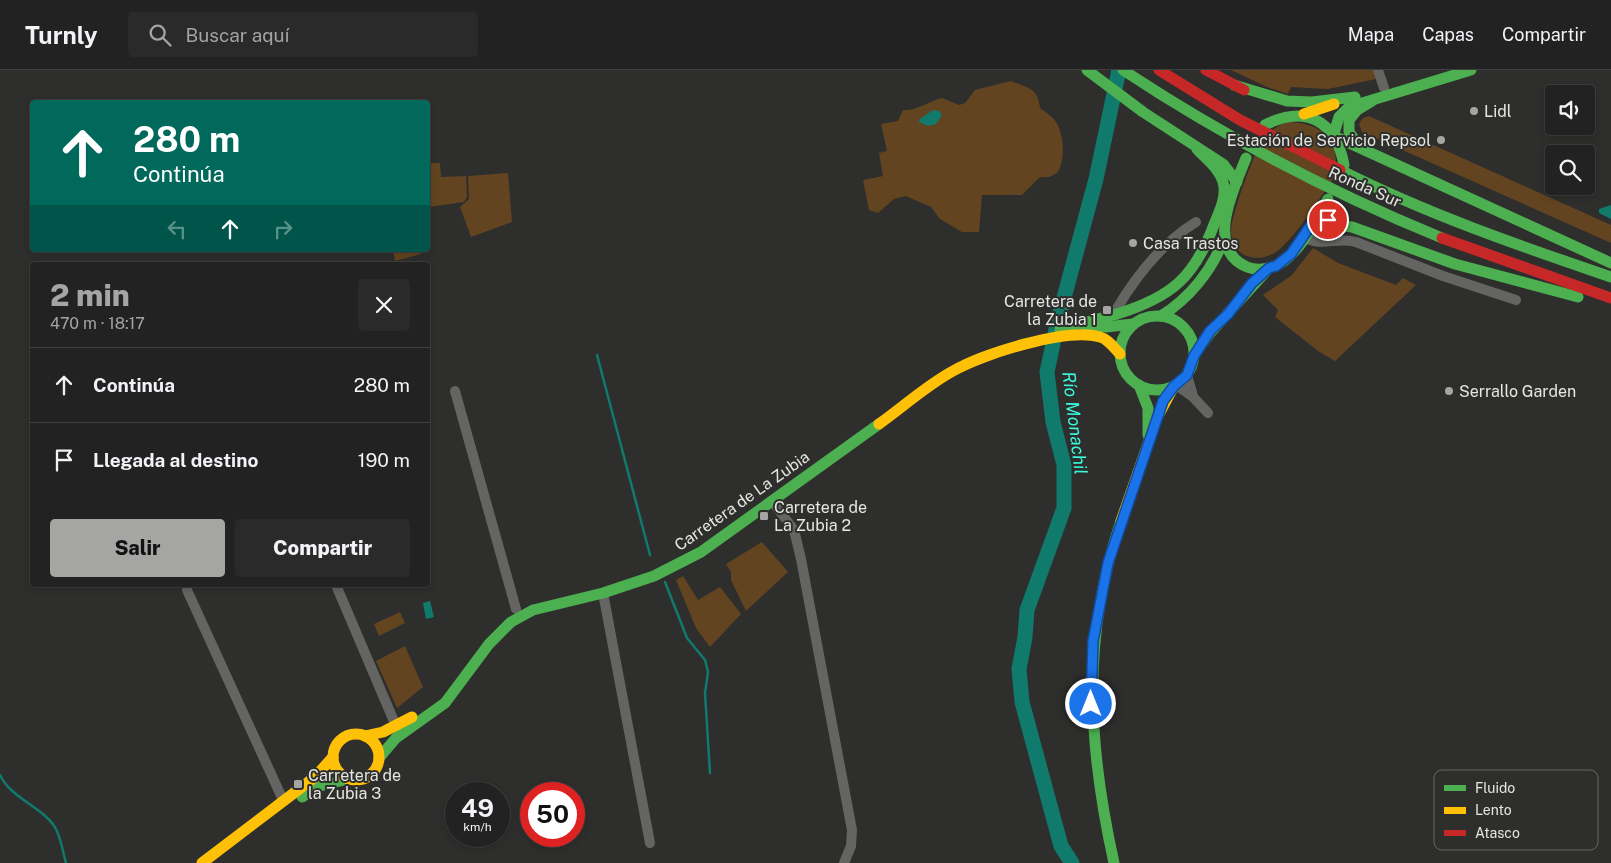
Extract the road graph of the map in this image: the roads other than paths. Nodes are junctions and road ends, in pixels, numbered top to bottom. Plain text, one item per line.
1 (1122, 70) edge
2 (1159, 70) edge
3 (1206, 70) edge
4 (1378, 70) edge
5 (1443, 70) edge
6 (1470, 70) edge
7 (1091, 73) edge
8 (1234, 85) junction
9 (1384, 88) junction
10 (1355, 97) junction
11 (1372, 101) junction
12 (1299, 114) junction
13 (1265, 125) dead end
14 (1335, 135) junction
15 (1197, 149) junction
16 (1362, 149) junction
17 (1246, 158) dead end
18 (1344, 165) dead end
19 (1237, 182) junction
20 (1328, 199) dead end
21 (1196, 222) dead end
22 (1313, 222) junction
23 (1303, 237) junction
24 (1224, 239) junction
25 (1611, 264) edge
26 (1269, 268) junction
27 (1611, 277) edge
28 (1611, 298) edge
29 (1516, 300) dead end
30 (1611, 306) edge
31 (1117, 314) junction
32 (1161, 316) junction
33 (1134, 324) junction
34 (1067, 331) junction
35 (1044, 337) junction
36 (1120, 354) junction
37 (1194, 356) junction
38 (1187, 375) junction
39 (1139, 385) junction
40 (1175, 385) junction
41 (454, 391) dead end
42 (1193, 397) junction
43 (1208, 414) dead end
44 (1148, 446) junction
45 (772, 501) junction
46 (337, 587) edge
47 (187, 590) dead end
48 (603, 593) junction
49 (516, 609) junction
50 (396, 726) junction
51 (365, 736) junction
52 (333, 757) junction
53 (379, 758) junction
54 (348, 779) junction
55 (283, 800) junction
56 (650, 843) dead end
57 (202, 863) edge
58 (216, 863) edge
59 (844, 863) edge
60 (1114, 863) edge

1 - 28 main road, Ronda Sur
2 - 27 main road, Ronda Sur
3 - 8 main road
4 - 9 street
5 - 9 main road
6 - 11 main road
7 - 15 main road
8 - 10 main road
8 - 12 main road
9 - 10 main road
10 - 12 main road
11 - 14 main road
11 - 16 main road
12 - 13 main road
12 - 14 main road
14 - 16 main road
14 - 18 main road
15 - 19 main road
15 - 31 main road, Carretera de La Zubia
16 - 25 main road
17 - 19 main road
19 - 24 main road
20 - 22 main road
21 - 31 street
22 - 23 main road
22 - 30 main road
23 - 26 main road
23 - 29 street
24 - 26 main road
24 - 32 main road
26 - 37 main road
31 - 34 main road, Carretera de La Zubia
32 - 33 main road
32 - 37 main road
33 - 34 main road, Carretera de La Zubia
33 - 36 main road
34 - 35 main road, Carretera de La Zubia
34 - 36 main road, Carretera de La Zubia
35 - 45 main road, Carretera de La Zubia
35 - 49 main road, Carretera de La Zubia
36 - 39 main road
37 - 38 main road
38 - 40 main road
38 - 42 street
39 - 40 main road
39 - 44 main road
40 - 42 street
40 - 44 main road
41 - 49 street
42 - 43 street
44 - 60 main road
45 - 48 main road, Carretera de La Zubia
45 - 59 street
46 - 50 street
47 - 55 street
48 - 53 main road, Carretera de La Zubia
48 - 56 street
49 - 50 main road, Carretera de La Zubia
50 - 51 main road, Carretera de La Zubia
51 - 52 main road
51 - 53 main road
52 - 54 main road
52 - 55 main road
53 - 54 main road
54 - 58 main road
55 - 57 main road

